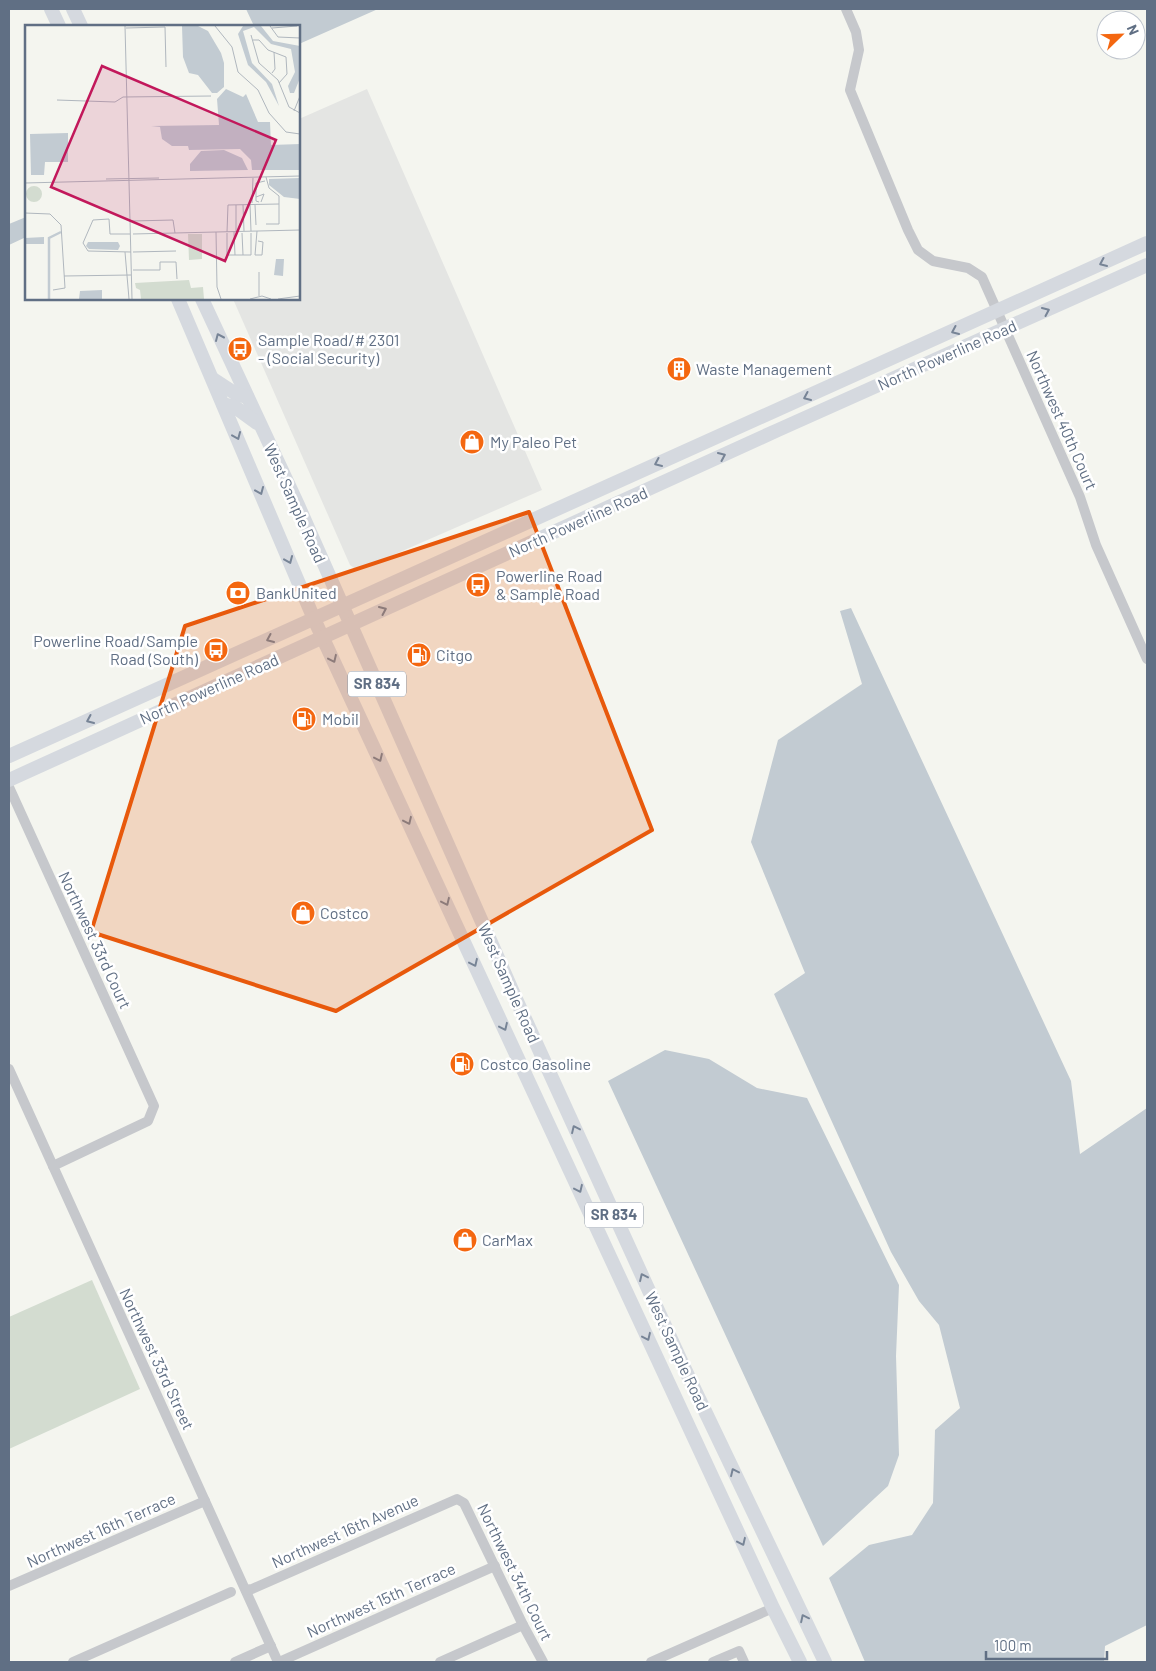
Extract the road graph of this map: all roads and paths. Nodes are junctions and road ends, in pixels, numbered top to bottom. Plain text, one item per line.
1 (51, 9) edge
2 (73, 9) edge
3 (846, 9) edge
4 (59, 25) edge
5 (80, 25) edge
6 (1147, 243) edge
7 (1147, 266) edge
8 (178, 300) edge
9 (202, 300) edge
10 (998, 311) junction
11 (1006, 329) junction
12 (213, 379) junction
13 (247, 397) junction
14 (223, 404) junction
15 (760, 418) junction
16 (259, 425) junction
17 (792, 425) junction
18 (745, 446) junction
19 (563, 506) junction
20 (549, 535) junction
21 (342, 606) junction
22 (314, 619) junction
23 (350, 625) junction
24 (323, 638) junction
25 (1147, 659) edge
26 (123, 705) junction
27 (106, 736) junction
28 (9, 756) edge
29 (9, 780) edge
30 (9, 787) edge
31 (9, 1069) edge
32 (53, 1166) junction
33 (456, 1498) joint
34 (205, 1501) junction
35 (495, 1566) junction
36 (9, 1586) edge
37 (246, 1590) junction
38 (231, 1592) dead end
39 (773, 1608) junction
40 (523, 1625) junction
41 (271, 1646) junction
42 (73, 1662) edge
43 (235, 1662) edge
44 (278, 1662) edge
45 (440, 1662) edge
46 (542, 1662) edge
47 (651, 1662) edge
48 (713, 1662) edge
49 (744, 1662) edge
50 (800, 1662) edge
51 (825, 1662) edge

1 - 4 main road
2 - 5 main road
3 - 10 street, Northwest 40th Court
6 -> 10 main road, North Powerline Road
11 -> 7 main road, North Powerline Road
8 - 12 main road, West Sample Road / SR 834
13 -> 9 main road, West Sample Road / SR 834
10 - 11 street, Northwest 40th Court
10 -> 15 main road, North Powerline Road
11 - 17 main road, North Powerline Road
11 - 25 street, Northwest 40th Court
12 - 13 main road
12 - 14 main road, West Sample Road / SR 834
13 - 16 main road, West Sample Road / SR 834
14 - 16 main road
14 -> 22 main road, West Sample Road / SR 834
15 - 17 main road
15 - 18 main road
15 -> 19 main road, North Powerline Road
16 - 21 main road, West Sample Road / SR 834
17 - 18 main road, North Powerline Road
20 -> 18 main road, North Powerline Road
19 - 20 main road
19 - 21 main road, North Powerline Road
23 -> 20 main road, North Powerline Road
21 - 22 main road, North Powerline Road
21 - 23 main road, West Sample Road / SR 834
22 - 24 main road, West Sample Road / SR 834
22 -> 26 main road, North Powerline Road
23 - 24 main road, North Powerline Road
51 -> 23 main road, West Sample Road / SR 834
24 - 27 main road, North Powerline Road
24 -> 39 main road, West Sample Road / SR 834
26 - 27 main road
26 -> 28 main road, North Powerline Road
27 - 29 main road, North Powerline Road
30 - 32 street, Northwest 33rd Court
31 - 32 street, Northwest 33rd Street
32 - 34 street, Northwest 33rd Street
33 - 35 street, Northwest 34th Court
33 - 37 street, Northwest 16th Avenue
34 - 36 street, Northwest 16th Terrace
34 - 37 street, Northwest 33rd Street
35 - 40 street, Northwest 34th Court
35 - 44 street, Northwest 15th Terrace
37 - 41 street, Northwest 33rd Street
38 - 42 street
39 - 47 street
39 - 50 main road, West Sample Road / SR 834
40 - 45 street
40 - 46 street, Northwest 34th Court
41 - 43 street
41 - 44 street, Northwest 33rd Street
48 - 49 street

